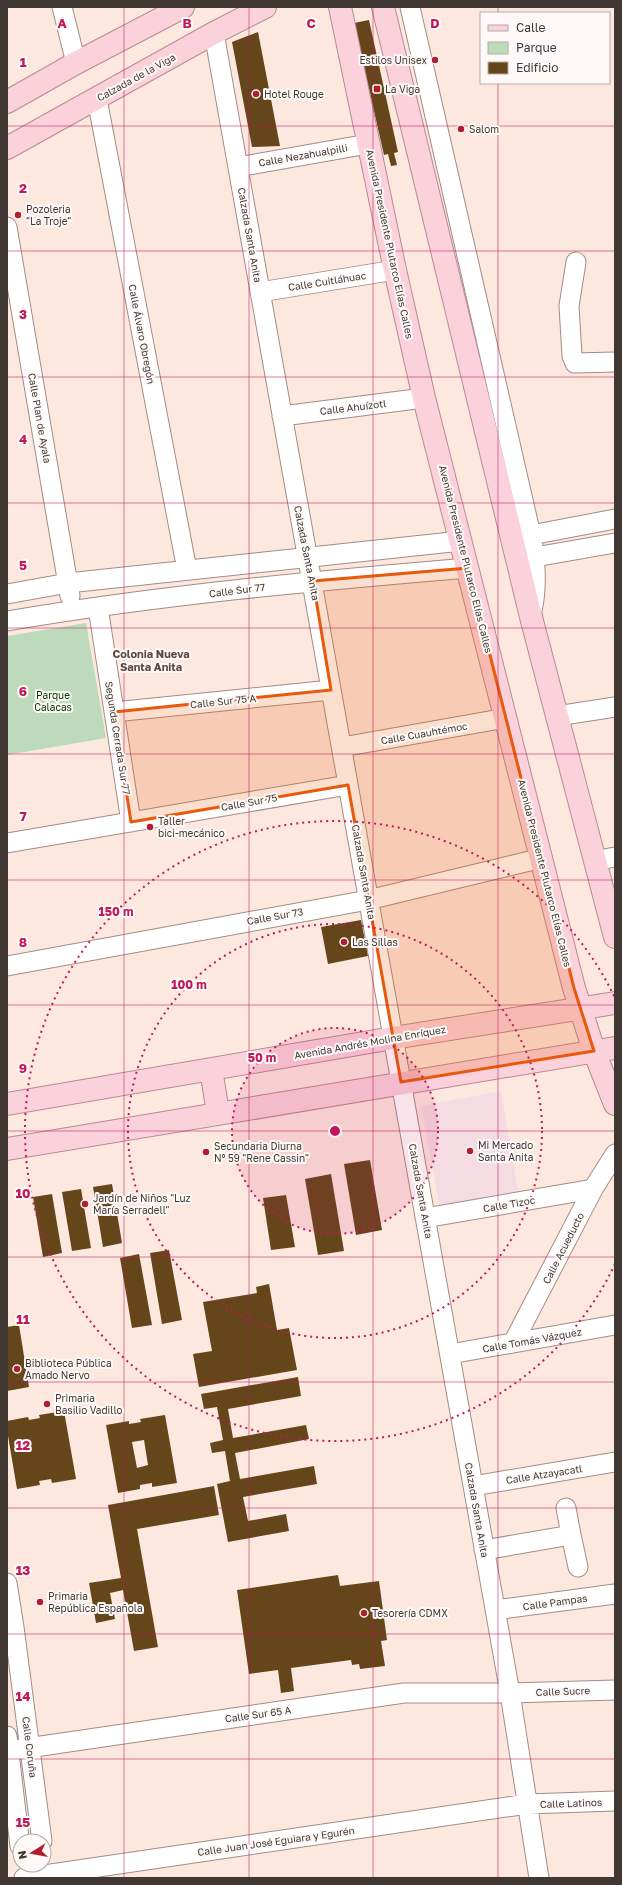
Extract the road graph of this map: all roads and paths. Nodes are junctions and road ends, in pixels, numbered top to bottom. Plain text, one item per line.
1 (62, 7) edge
2 (183, 7) edge
3 (265, 7) edge
4 (340, 7) edge
5 (383, 7) edge
6 (410, 7) edge
7 (214, 33) junction
8 (76, 63) junction
9 (97, 98) junction
10 (7, 102) edge
11 (368, 144) junction
12 (7, 148) edge
13 (238, 167) junction
14 (7, 227) edge
15 (576, 262) dead end
16 (395, 270) junction
17 (260, 292) junction
18 (615, 362) edge
19 (424, 398) junction
20 (282, 416) junction
21 (615, 519) edge
22 (532, 535) junction
23 (461, 541) junction
24 (615, 543) edge
25 (308, 557) junction
26 (535, 557) junction
27 (468, 568) junction
28 (187, 570) junction
29 (313, 581) junction
30 (68, 583) junction
31 (7, 594) edge
32 (98, 607) junction
33 (72, 610) junction
34 (531, 617) junction
35 (7, 621) edge
36 (331, 690) junction
37 (615, 707) edge
38 (114, 712) junction
39 (557, 716) junction
40 (506, 718) junction
41 (342, 748) junction
42 (348, 785) junction
43 (131, 822) junction
44 (7, 843) edge
45 (615, 857) edge
46 (542, 858) junction
47 (594, 861) junction
48 (368, 900) junction
49 (615, 937) edge
50 (7, 966) edge
51 (615, 1003) edge
52 (580, 1008) junction
53 (393, 1038) junction
54 (605, 1049) edge
55 (211, 1069) junction
56 (401, 1082) junction
57 (7, 1104) edge
58 (615, 1104) edge
59 (218, 1113) junction
60 (7, 1149) edge
61 (615, 1154) edge
62 (593, 1189) junction
63 (426, 1218) junction
64 (615, 1325) edge
65 (513, 1343) junction
66 (450, 1354) junction
67 (615, 1462) edge
68 (473, 1486) junction
69 (566, 1508) dead end
70 (571, 1535) junction
71 (484, 1550) junction
72 (578, 1567) dead end
73 (7, 1583) edge
74 (615, 1594) edge
75 (495, 1610) junction
76 (615, 1690) edge
77 (510, 1693) junction
78 (8, 1746) edge
79 (30, 1747) junction
80 (615, 1801) edge
81 (527, 1804) junction
82 (18, 1833) edge
83 (41, 1833) edge
84 (52, 1870) edge
85 (39, 1873) edge
86 (24, 1878) edge
87 (538, 1878) edge

1 - 8 street
2 - 8 main road
3 - 7 main road, Calzada de la Viga
4 - 11 main road, Avenida Presidente Plutarco Elías Calles
5 - 34 main road
6 - 22 street
7 - 9 main road, Calzada de la Viga
7 - 13 street, Calzada Santa Anita
8 - 10 main road
9 - 12 main road, Calzada de la Viga
9 - 28 street, Calle Álvaro Obregón
11 - 13 street, Calle Nezahualpilli
11 - 16 main road, Avenida Presidente Plutarco Elías Calles
13 - 17 street, Calzada Santa Anita
14 - 30 street, Calle Plan de Ayala
15 - 18 street
16 - 17 street, Calle Cuitláhuac
16 - 19 main road, Avenida Presidente Plutarco Elías Calles
17 - 20 street, Calzada Santa Anita
19 - 20 street, Calle Ahuízotl
19 - 23 main road, Avenida Presidente Plutarco Elías Calles
20 - 25 street, Calzada Santa Anita
21 - 22 street
22 - 26 street
23 - 25 street
23 - 27 main road, Avenida Presidente Plutarco Elías Calles
24 - 26 street
25 - 28 street
25 - 29 street, Calzada Santa Anita
26 - 34 street
27 - 29 street, Calle Sur 77
27 - 40 main road, Avenida Presidente Plutarco Elías Calles
28 - 30 street
29 - 32 street, Calle Sur 77
29 - 36 street, Calzada Santa Anita
30 - 31 street
30 - 33 street, Calle Plan de Ayala
32 - 33 street, Calle Sur 77
32 - 38 street, Segunda Cerrada Sur 77
33 - 35 street, Calle Sur 77
34 - 39 main road
36 - 38 street, Calle Sur 75 A
36 - 41 street, Calzada Santa Anita
37 - 39 street
38 - 43 street, Segunda Cerrada Sur 77
39 - 47 main road
40 - 41 street, Calle Cuauhtémoc
40 - 46 main road, Avenida Presidente Plutarco Elías Calles
41 - 42 street, Calzada Santa Anita
42 - 43 street, Calle Sur 75
42 - 48 street, Calzada Santa Anita
43 - 44 street, Calle Sur 75
45 - 47 street
46 - 48 street, Calle Sur 73
46 - 52 main road, Avenida Presidente Plutarco Elías Calles
47 - 49 main road
48 - 50 street, Calle Sur 73
48 - 53 street, Calzada Santa Anita
51 - 52 main road, Avenida Andrés Molina Enríquez
52 - 53 main road, Avenida Andrés Molina Enríquez
52 - 54 main road, Avenida Presidente Plutarco Elías Calles
53 - 55 main road, Avenida Andrés Molina Enríquez
53 - 56 street, Calzada Santa Anita
54 - 56 main road
54 - 58 main road, Avenida Presidente Plutarco Elías Calles
55 - 57 main road, Avenida Andrés Molina Enríquez
55 - 59 main road
56 - 59 main road
56 - 63 street, Calzada Santa Anita
59 - 60 main road
61 - 62 street, Calle Acueducto
62 - 63 street, Calle Tizoc
62 - 65 street, Calle Acueducto
63 - 66 street, Calzada Santa Anita
64 - 65 street, Calle Tomás Vázquez
65 - 66 street, Calle Tomás Vázquez
66 - 68 street, Calzada Santa Anita
67 - 68 street, Calle Atzayacatl
68 - 71 street, Calzada Santa Anita
69 - 70 street
70 - 71 street
70 - 72 street
71 - 75 street, Calzada Santa Anita
73 - 79 street, Calle Coruña
74 - 75 street, Calle Pampas
75 - 77 street, Calzada Santa Anita
76 - 77 street, Calle Sucre
77 - 79 street, Calle Sur 65 A
77 - 81 street, Calzada Santa Anita
78 - 79 street, Calle Sur 65 A
78 - 82 street
79 - 83 street, Calle Coruña
80 - 81 street, Calle Latinos
81 - 84 street, Calle Juan José Eguiara y Egurén
81 - 87 street, Calzada Santa Anita
85 - 86 street, Calle Juan José Eguiara y Egurén

